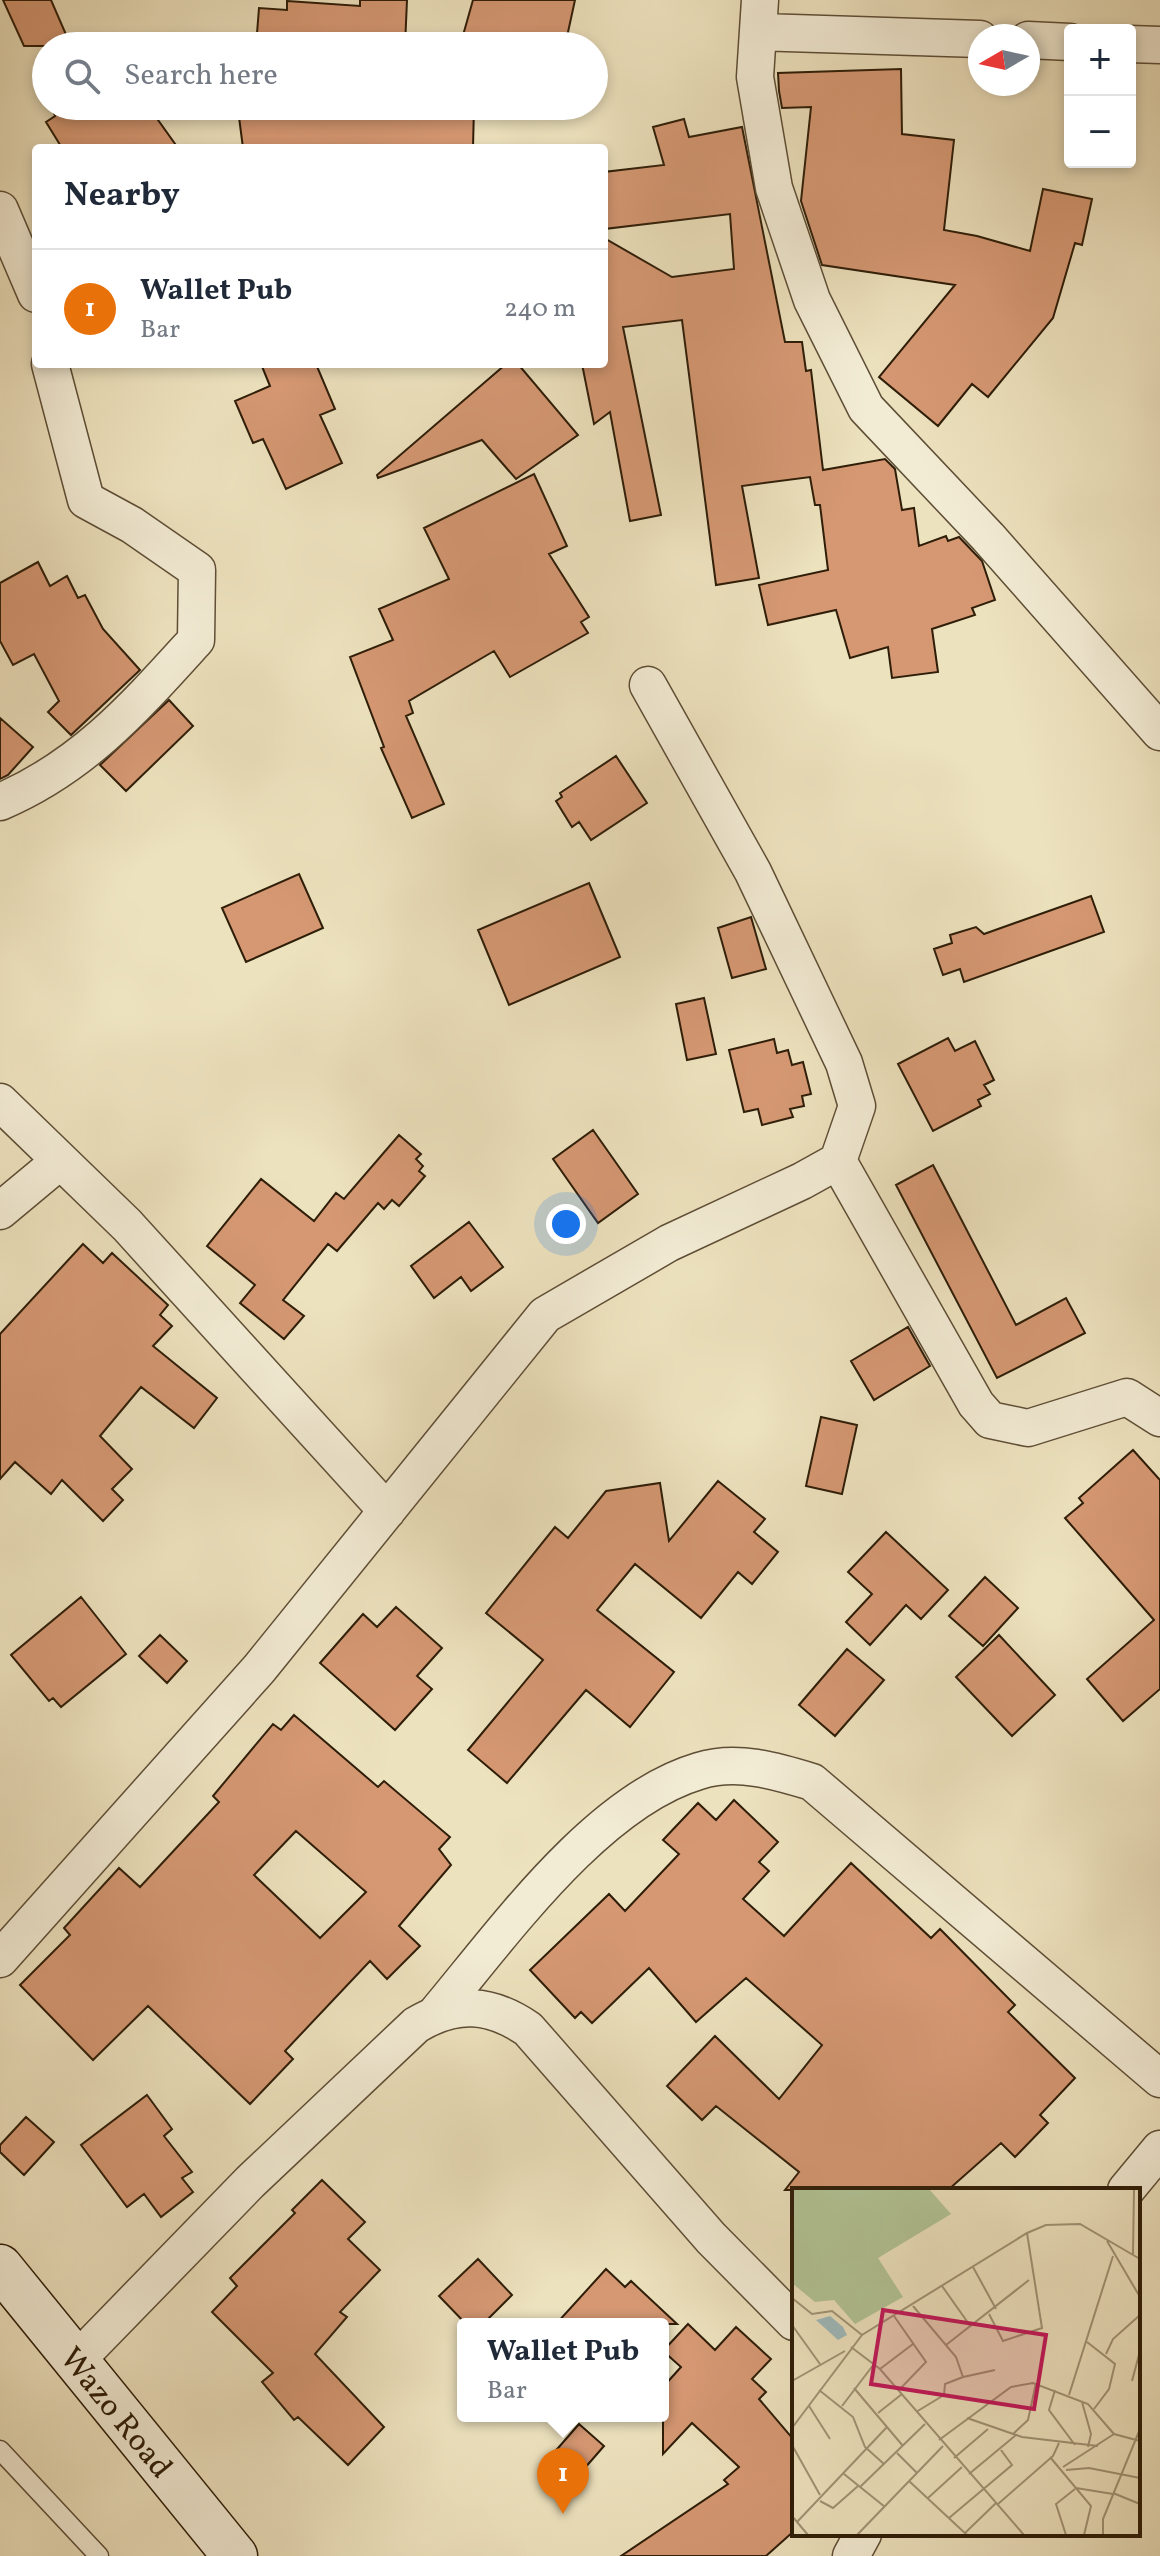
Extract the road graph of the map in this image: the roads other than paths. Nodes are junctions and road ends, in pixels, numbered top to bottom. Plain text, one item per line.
1 (759, 16) edge
2 (968, 38) edge
3 (1040, 41) edge
4 (1064, 42) edge
5 (1136, 44) edge
6 (1160, 45) edge
7 (0, 210) edge
8 (32, 285) edge
9 (51, 368) edge
10 (648, 685) dead end
11 (1160, 732) edge
12 (0, 802) edge
13 (0, 1102) edge
14 (60, 1161) junction
15 (838, 1161) junction
16 (0, 1211) edge
17 (1160, 1418) edge
18 (387, 1511) junction
19 (0, 1959) edge
20 (437, 2012) junction
21 (1160, 2079) edge
22 (1160, 2149) edge
23 (1128, 2188) edge
24 (0, 2267) edge
25 (792, 2320) edge
26 (75, 2362) junction
27 (0, 2450) edge
28 (99, 2556) edge
29 (235, 2556) edge

1 - 2 street
1 - 11 street
3 - 4 street
5 - 6 street
7 - 8 street
9 - 12 street
10 - 15 street
13 - 14 street
14 - 16 street
14 - 18 street
15 - 17 street
15 - 18 street
18 - 19 street
20 - 21 street
20 - 25 street
20 - 26 street
22 - 23 street
24 - 26 main road, Wazo Road
26 - 29 main road, Wazo Road
27 - 28 lane

